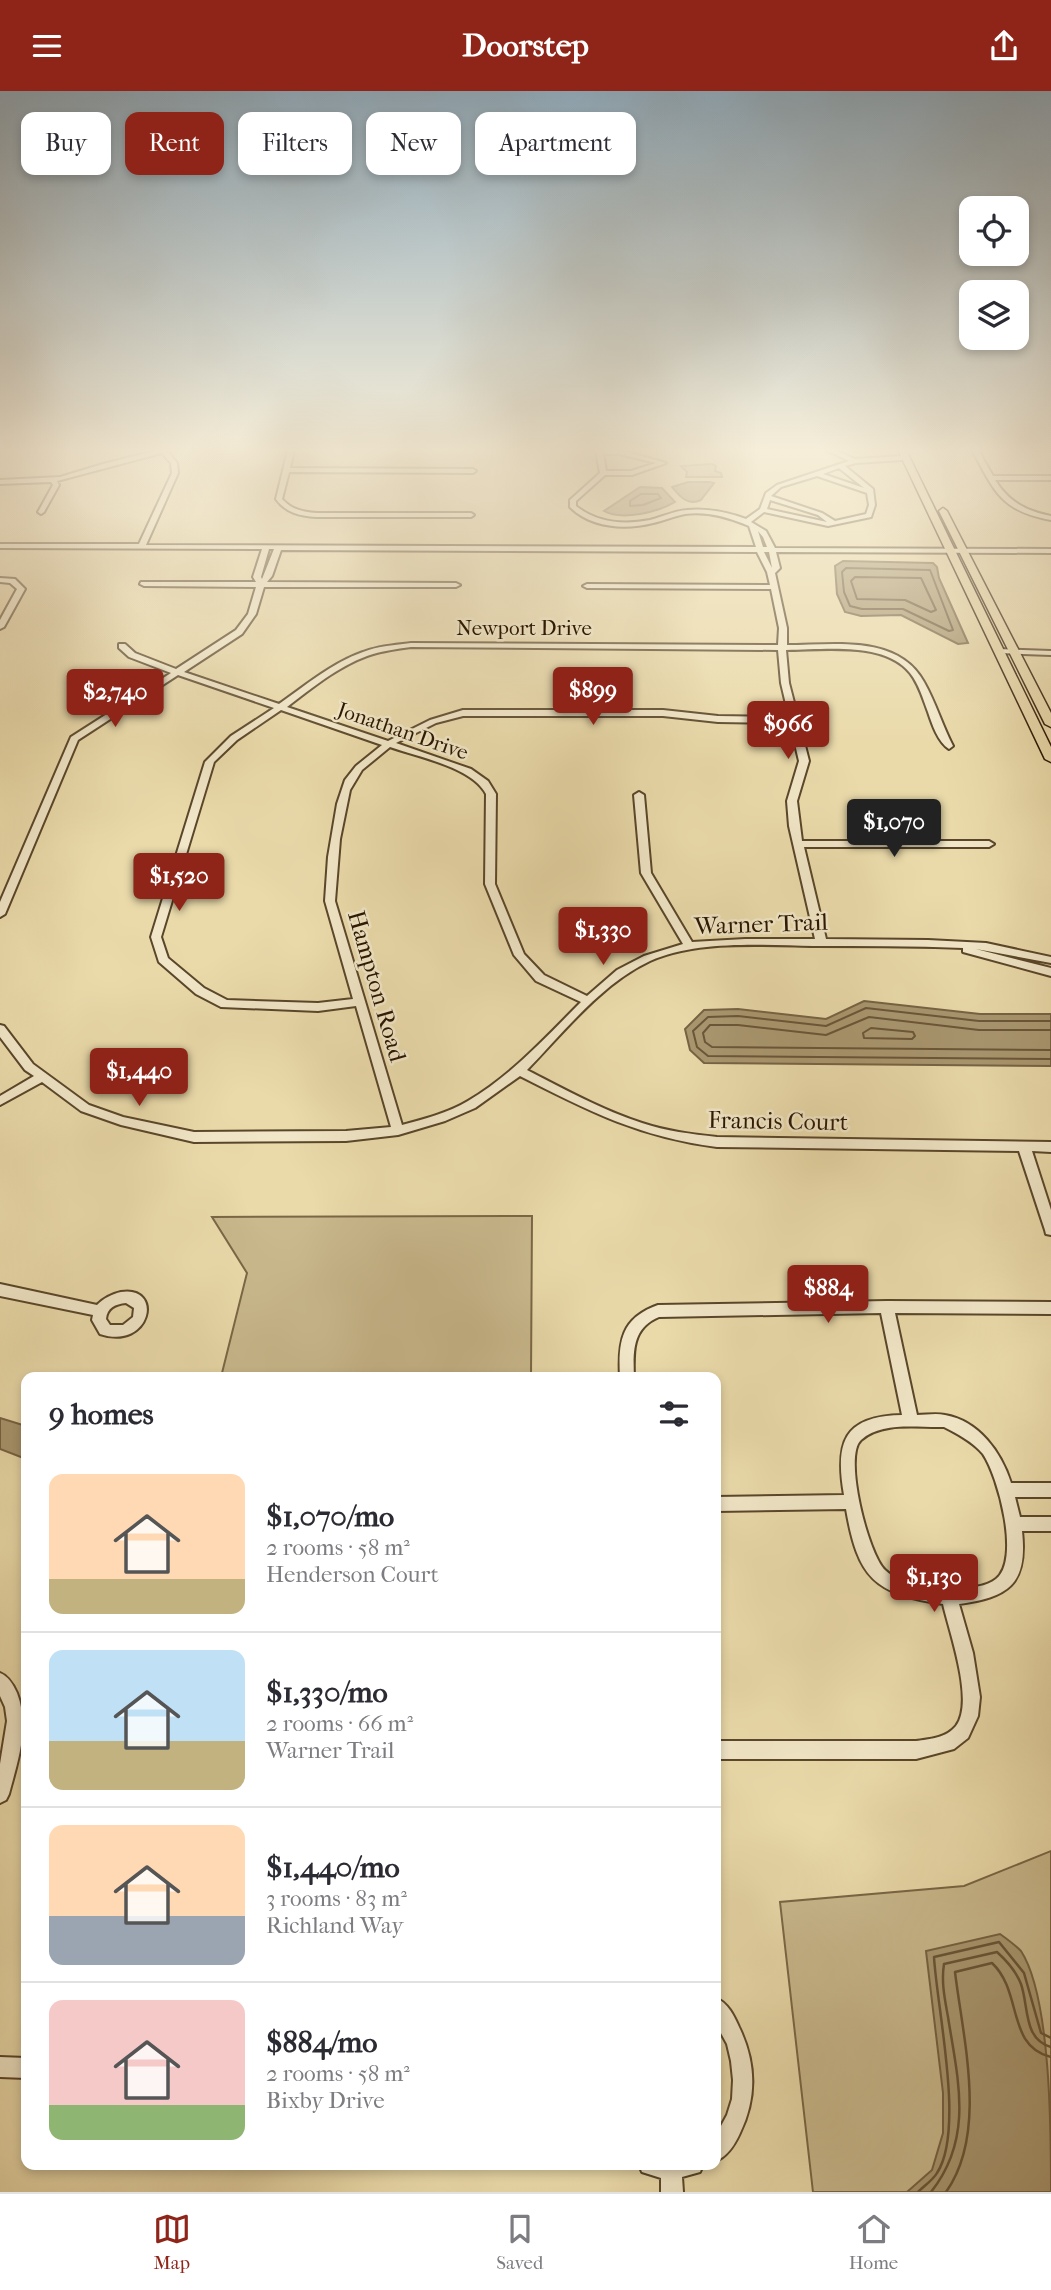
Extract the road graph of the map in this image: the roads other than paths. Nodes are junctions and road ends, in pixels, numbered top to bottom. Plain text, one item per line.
1 (266, 548) edge
2 (278, 548) edge
3 (531, 548) edge
4 (762, 549) junction
5 (771, 549) junction
6 (951, 550) junction
7 (964, 550) junction
8 (1051, 551) edge
9 (771, 572) junction
10 (0, 580) edge
11 (144, 584) dead end
12 (261, 584) junction
13 (456, 585) dead end
14 (587, 586) dead end
15 (774, 587) junction
16 (0, 627) edge
17 (122, 646) dead end
18 (783, 646) junction
19 (1051, 647) edge
20 (1000, 650) junction
21 (1014, 650) junction
22 (1051, 653) edge
23 (177, 672) junction
24 (280, 707) junction
25 (794, 720) junction
26 (1051, 724) edge
27 (391, 745) junction
28 (950, 746) dead end
29 (1050, 757) edge
30 (639, 795) dead end
31 (798, 844) junction
32 (989, 844) dead end
33 (0, 914) edge
34 (821, 942) junction
35 (689, 946) junction
36 (1051, 960) edge
37 (1034, 963) junction
38 (1051, 971) edge
39 (359, 1002) junction
40 (588, 1002) junction
41 (0, 1029) edge
42 (519, 1071) junction
43 (42, 1077) junction
44 (0, 1101) edge
45 (398, 1131) junction
46 (1024, 1146) junction
47 (1051, 1147) edge
48 (1051, 1230) edge
49 (0, 1290) edge
50 (887, 1307) junction
51 (1051, 1308) edge
52 (100, 1311) dead end
53 (627, 1372) edge
54 (911, 1422) junction
55 (1005, 1489) junction
56 (1051, 1490) edge
57 (853, 1502) junction
58 (721, 1504) edge
59 (1012, 1524) junction
60 (1051, 1524) edge
61 (949, 1596) junction
62 (0, 1681) edge
63 (721, 1750) edge
64 (0, 1794) edge
65 (721, 2016) edge
66 (0, 2067) edge
67 (21, 2067) edge
68 (721, 2145) edge
69 (671, 2170) edge
70 (673, 2192) edge

1 - 12 street
2 - 12 street
3 - 4 street
4 - 5 street
4 - 9 street
5 - 6 street
5 - 9 street
6 - 7 street
6 - 20 main road
7 - 8 street
7 - 21 main road
9 - 15 street
10 - 16 street
11 - 12 street
12 - 13 street
12 - 23 street
14 - 15 street
15 - 18 street
17 - 23 street
18 - 24 street, Newport Drive
18 - 25 street
18 - 28 street, Newport Drive
19 - 21 street
20 - 21 street
20 - 29 main road
21 - 22 street
21 - 26 main road
23 - 24 street, Jonathan Drive
23 - 33 street
24 - 27 street, Jonathan Drive
24 - 39 street, Newport Drive
25 - 27 street, Hampton Road
25 - 31 street
27 - 39 street, Hampton Road
27 - 40 street, Jonathan Drive
30 - 35 street
31 - 32 street
31 - 34 street
34 - 35 street, Warner Trail
34 - 37 street, Warner Trail
35 - 40 street, Warner Trail
36 - 37 street, Warner Trail
37 - 38 street, Warner Trail
39 - 45 street, Hampton Road
40 - 42 street, Warner Trail
41 - 43 street, Warner Trail
42 - 45 street, Warner Trail
42 - 46 street, Francis Court
43 - 44 street
43 - 45 street, Warner Trail
46 - 47 street, Francis Court
46 - 48 street
49 - 52 street
50 - 51 street
50 - 53 street
50 - 54 street
54 - 55 street
54 - 57 street
55 - 56 street
55 - 59 street
57 - 58 street
57 - 61 street
59 - 60 street
59 - 61 street
61 - 63 street
62 - 64 street
65 - 68 street
66 - 67 street
69 - 70 street

